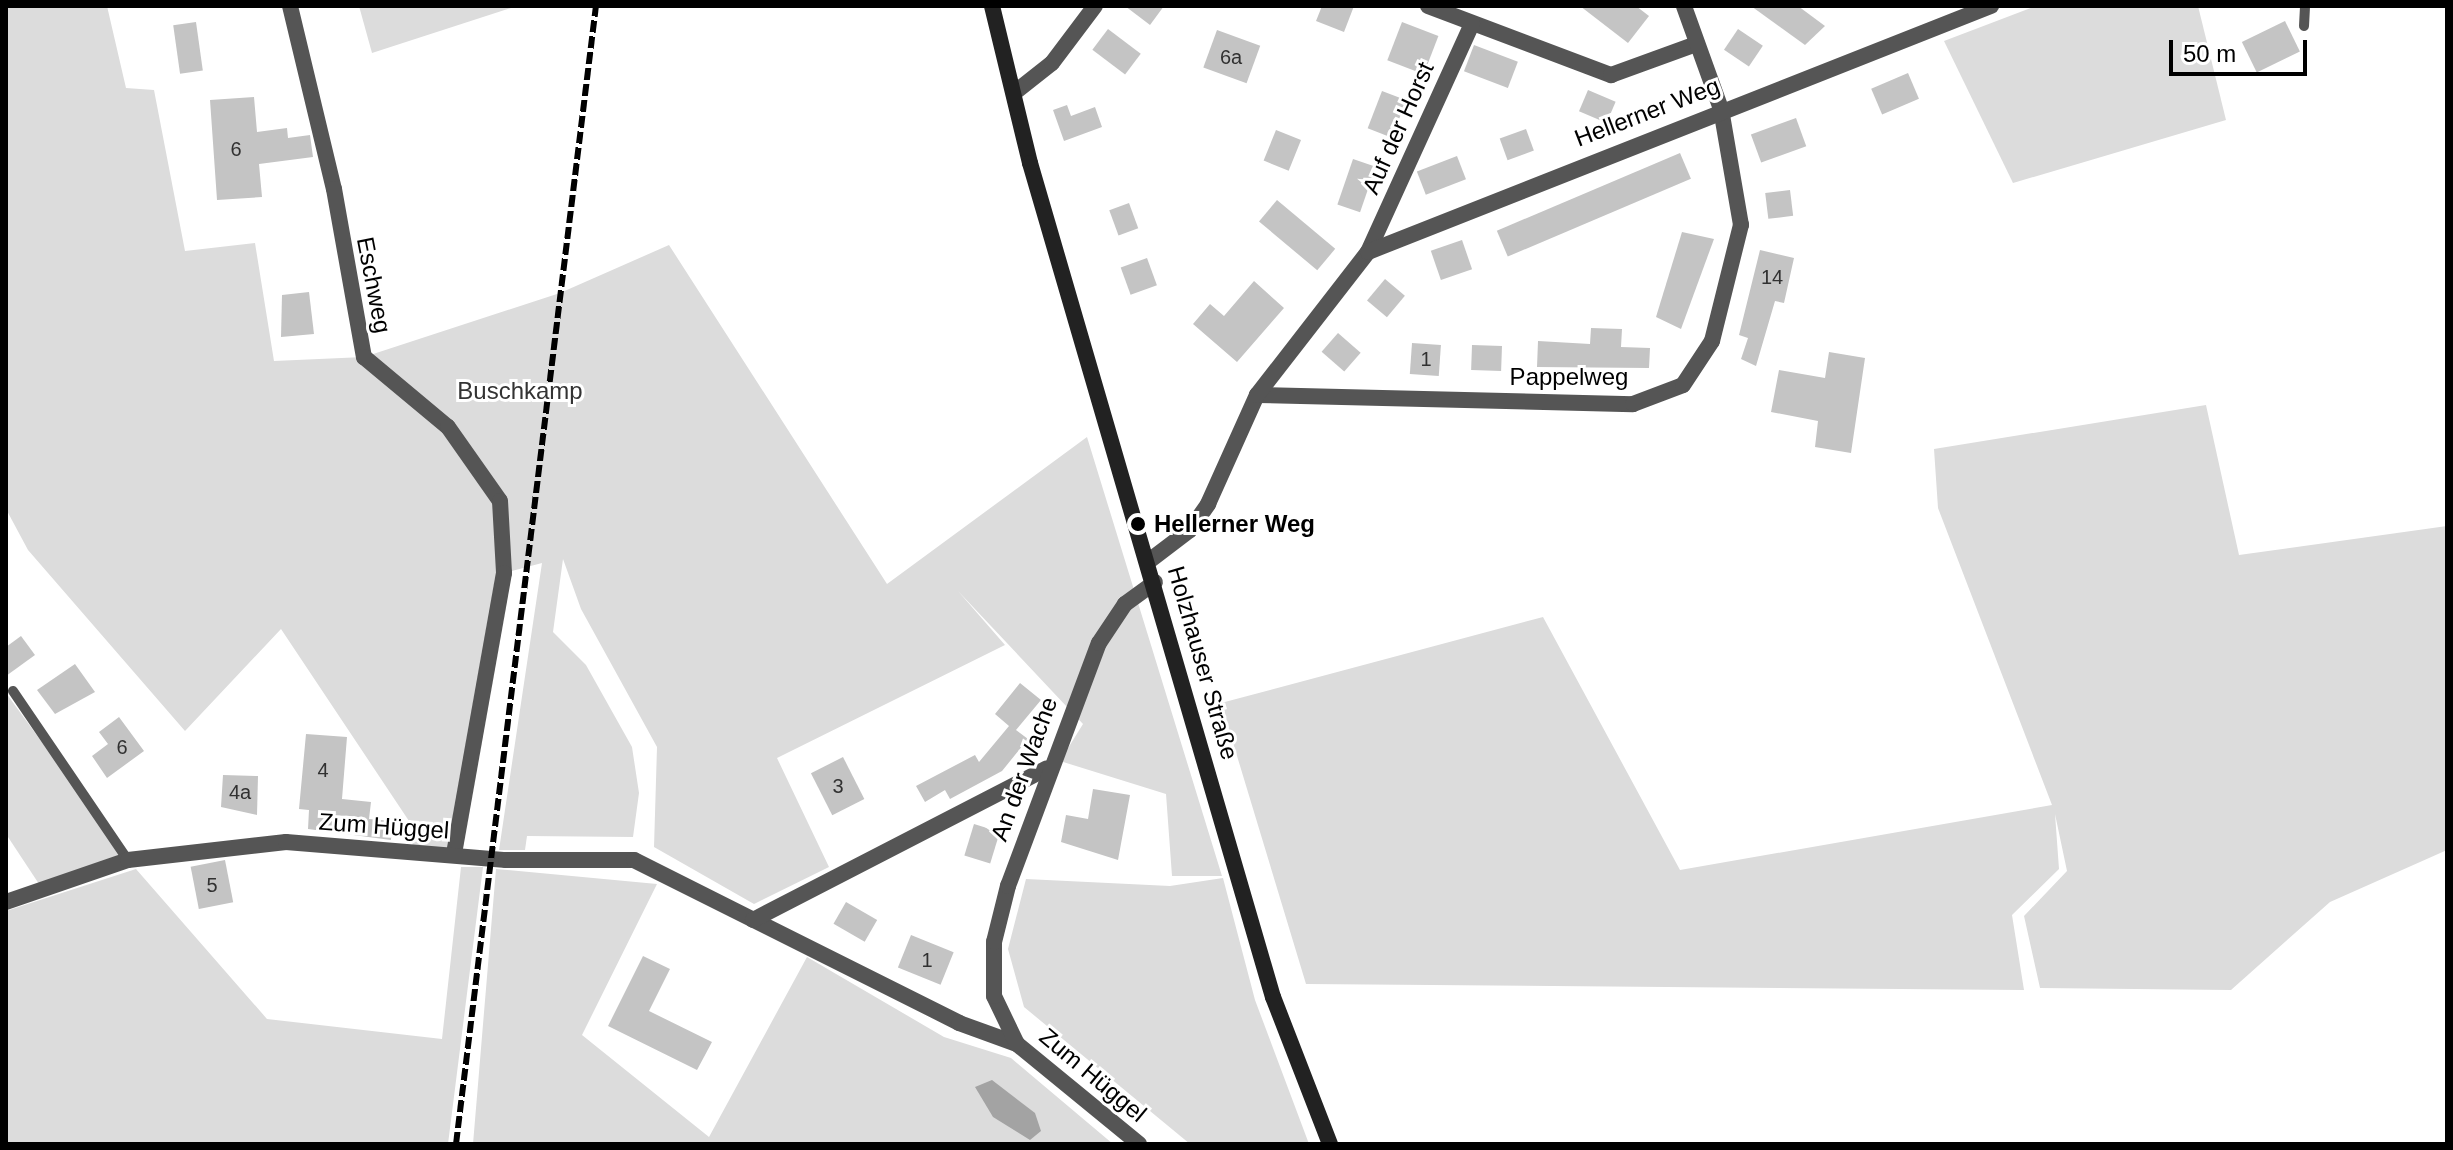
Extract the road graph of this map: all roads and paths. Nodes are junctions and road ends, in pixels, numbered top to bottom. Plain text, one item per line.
1 (290, 6) edge
2 (992, 6) edge
3 (1095, 6) edge
4 (1428, 6) edge
5 (1684, 6) edge
6 (1991, 6) edge
7 (2305, 6) edge
8 (1472, 24) junction
9 (2304, 26) dead end
10 (1696, 44) junction
11 (1014, 93) junction
12 (1721, 109) junction
13 (1368, 252) junction
14 (1257, 395) junction
15 (1149, 561) junction
16 (1155, 582) junction
17 (13, 691) dead end
18 (1046, 769) junction
19 (454, 855) junction
20 (128, 860) junction
21 (6, 902) edge
22 (753, 920) junction
23 (994, 996) joint
24 (1017, 1044) junction
25 (1139, 1144) edge
26 (1330, 1144) edge

1 - 19 street, Eschweg
2 - 11 street, Holzhauser Straße
3 - 11 street
4 - 8 street
5 - 10 street, Pappelweg
6 - 12 street, Hellerner Weg
7 - 9 lane
8 - 10 street
8 - 13 street, Auf der Horst
10 - 12 street, Pappelweg
11 - 15 street, Holzhauser Straße
12 - 13 street, Hellerner Weg
12 - 14 street, Pappelweg
13 - 14 street
14 - 15 street
15 - 16 street, Holzhauser Straße
16 - 18 street, An der Wache
16 - 26 street, Holzhauser Straße
17 - 20 lane
18 - 22 street
18 - 23 street, An der Wache
19 - 20 street, Zum Hüggel
19 - 22 street, Zum Hüggel
20 - 21 street, Zum Hüggel
22 - 24 street, Zum Hüggel
23 - 24 street, Zum Hüggel
24 - 25 street, Zum Hüggel

